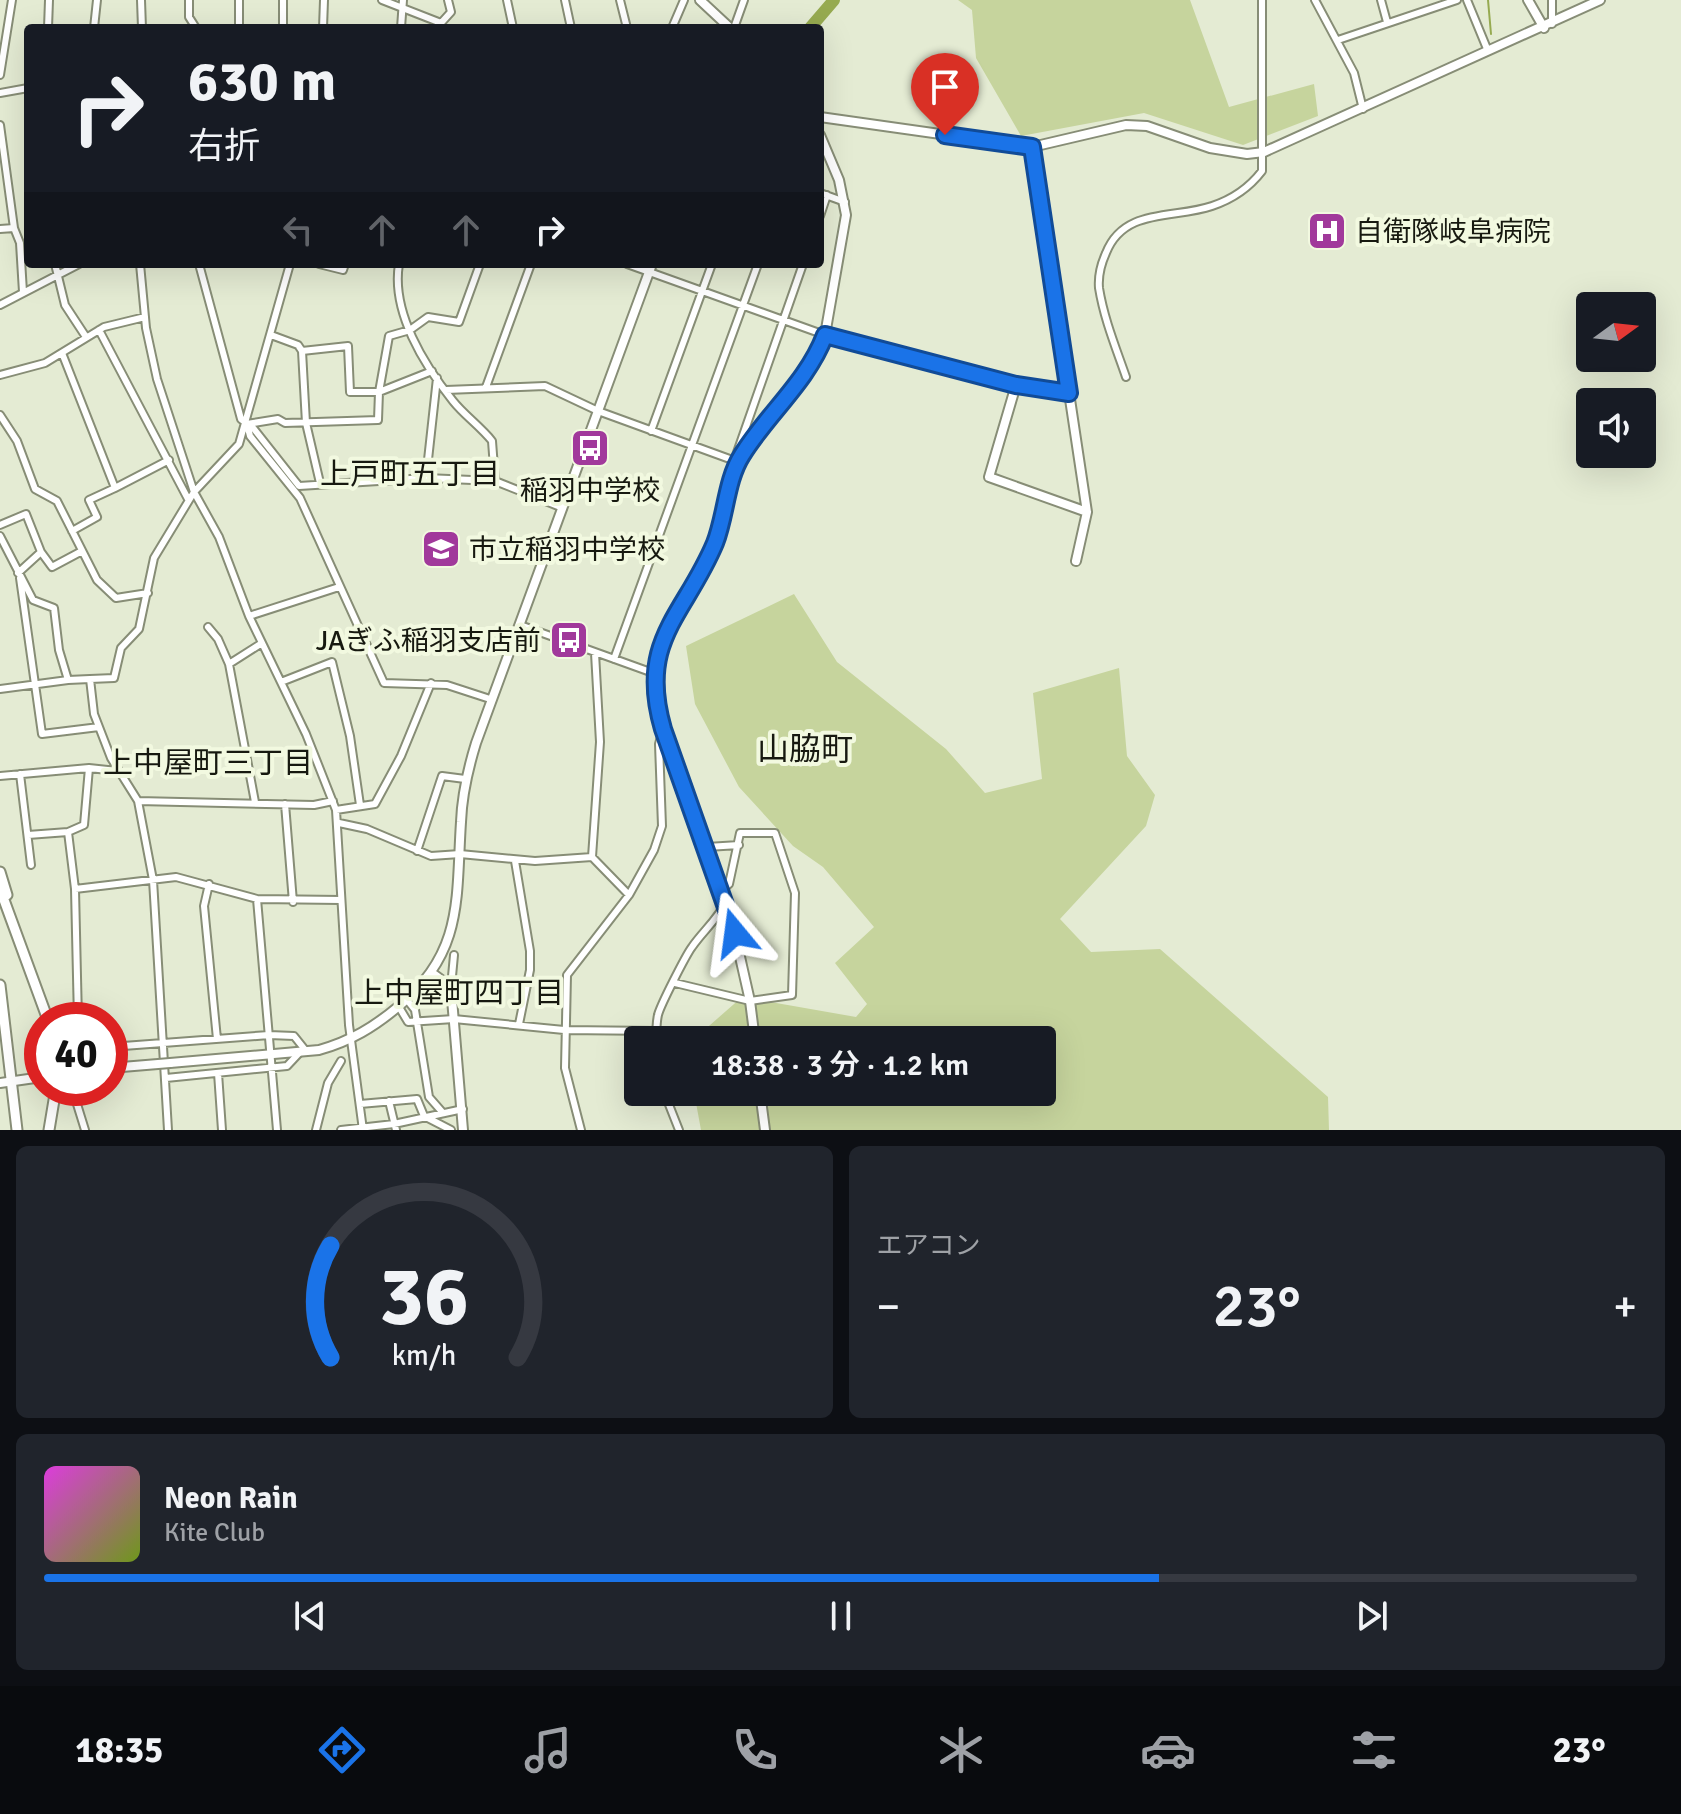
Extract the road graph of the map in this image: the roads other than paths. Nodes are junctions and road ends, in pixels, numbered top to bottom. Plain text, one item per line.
1 (12, 0) edge
2 (49, 0) edge
3 (97, 0) edge
4 (141, 0) edge
5 (189, 0) edge
6 (239, 0) edge
7 (283, 0) edge
8 (324, 0) edge
9 (382, 0) edge
10 (448, 0) edge
11 (507, 0) edge
12 (565, 0) edge
13 (620, 0) edge
14 (684, 0) edge
15 (700, 0) edge
16 (744, 0) edge
17 (1262, 0) edge
18 (1315, 0) edge
19 (1381, 0) edge
20 (1457, 0) edge
21 (1467, 0) edge
22 (1528, 0) edge
23 (1552, 0) edge
24 (1600, 0) edge
25 (1445, 2) edge
26 (402, 4) edge
27 (1387, 22) junction
28 (48, 24) edge
29 (94, 24) edge
30 (142, 24) edge
31 (193, 24) edge
32 (239, 24) edge
33 (283, 24) edge
34 (323, 24) edge
35 (401, 24) edge
36 (440, 24) edge
37 (443, 24) edge
38 (512, 24) edge
39 (570, 24) edge
40 (626, 24) edge
41 (674, 24) edge
42 (727, 24) edge
43 (734, 24) edge
44 (1548, 26) junction
45 (1338, 40) junction
46 (1488, 51) junction
47 (0, 75) edge
48 (24, 89) edge
49 (0, 93) edge
50 (1363, 109) junction
51 (824, 118) edge
52 (0, 125) edge
53 (824, 146) edge
54 (1032, 147) junction
55 (1264, 152) junction
56 (3, 161) edge
57 (824, 194) edge
58 (845, 202) junction
59 (14, 228) junction
60 (0, 229) edge
61 (56, 268) edge
62 (72, 268) edge
63 (142, 268) edge
64 (200, 268) edge
65 (289, 268) edge
66 (399, 268) edge
67 (479, 268) edge
68 (530, 268) edge
69 (650, 268) edge
70 (711, 268) edge
71 (757, 268) edge
72 (802, 268) edge
73 (58, 276) junction
74 (702, 291) junction
75 (23, 292) junction
76 (0, 305) edge
77 (743, 306) junction
78 (145, 317) junction
79 (783, 321) junction
80 (99, 330) junction
81 (410, 330) junction
82 (271, 335) junction
83 (825, 335) junction
84 (86, 337) junction
85 (302, 351) junction
86 (62, 353) junction
87 (435, 374) junction
88 (0, 375) edge
89 (1126, 377) dead end
90 (1016, 385) junction
91 (486, 387) junction
92 (446, 390) junction
93 (379, 392) junction
94 (1069, 393) junction
95 (598, 411) junction
96 (0, 415) edge
97 (306, 423) junction
98 (247, 424) junction
99 (651, 431) junction
100 (691, 445) junction
101 (169, 460) junction
102 (736, 462) junction
103 (426, 478) junction
104 (495, 481) junction
105 (320, 483) junction
106 (115, 488) junction
107 (194, 492) junction
108 (188, 499) junction
109 (563, 508) junction
110 (1087, 512) junction
111 (0, 525) edge
112 (72, 531) junction
113 (0, 536) edge
114 (82, 551) junction
115 (41, 552) junction
116 (1076, 561) dead end
117 (19, 576) junction
118 (339, 587) junction
119 (148, 593) junction
120 (249, 616) junction
121 (520, 625) junction
122 (208, 627) dead end
123 (262, 643) junction
124 (595, 653) junction
125 (614, 659) junction
126 (229, 664) junction
127 (656, 674) junction
128 (90, 679) junction
129 (68, 680) junction
130 (281, 682) junction
131 (431, 683) junction
132 (37, 684) junction
133 (0, 689) edge
134 (490, 699) junction
135 (99, 727) junction
136 (663, 729) junction
137 (89, 768) junction
138 (117, 771) junction
139 (20, 774) junction
140 (0, 776) edge
141 (465, 779) junction
142 (138, 801) junction
143 (333, 801) junction
144 (255, 802) junction
145 (285, 804) junction
146 (360, 805) junction
147 (336, 810) junction
148 (339, 823) junction
149 (68, 832) junction
150 (28, 835) junction
151 (739, 845) junction
152 (707, 847) junction
153 (417, 851) junction
154 (460, 854) junction
155 (592, 857) junction
156 (515, 861) junction
157 (31, 865) dead end
158 (0, 872) edge
159 (153, 880) junction
160 (209, 884) junction
161 (0, 889) edge
162 (75, 889) junction
163 (722, 890) junction
164 (629, 895) junction
165 (257, 899) junction
166 (341, 900) junction
167 (293, 902) junction
168 (726, 902) junction
169 (10, 914) junction
170 (454, 955) dead end
171 (432, 973) junction
172 (675, 983) junction
173 (0, 985) edge
174 (451, 987) junction
175 (407, 1000) junction
176 (750, 1001) junction
177 (42, 1002) edge
178 (78, 1002) edge
179 (399, 1007) junction
180 (454, 1019) junction
181 (417, 1021) junction
182 (519, 1024) junction
183 (657, 1026) edge
184 (753, 1026) edge
185 (564, 1030) junction
186 (624, 1031) edge
187 (269, 1035) junction
188 (217, 1039) junction
189 (352, 1040) junction
190 (162, 1043) junction
191 (128, 1046) edge
192 (304, 1051) junction
193 (271, 1054) junction
194 (341, 1061) dead end
195 (128, 1066) edge
196 (272, 1068) junction
197 (218, 1073) junction
198 (166, 1078) junction
199 (24, 1079) edge
200 (11, 1081) junction
201 (0, 1083) edge
202 (389, 1101) junction
203 (360, 1104) junction
204 (53, 1106) edge
205 (78, 1106) edge
206 (670, 1106) edge
207 (762, 1106) edge
208 (463, 1109) junction
209 (443, 1113) junction
210 (424, 1116) junction
211 (395, 1127) edge
212 (363, 1129) edge
213 (17, 1130) edge
214 (49, 1130) edge
215 (85, 1130) edge
216 (168, 1130) edge
217 (222, 1130) edge
218 (277, 1130) edge
219 (316, 1130) edge
220 (341, 1130) edge
221 (451, 1130) edge
222 (463, 1130) edge
223 (581, 1130) edge
224 (679, 1130) edge
225 (765, 1130) edge

1 - 47 street
2 - 28 street
3 - 29 street
4 - 30 street
5 - 31 street
6 - 32 street
7 - 33 street
8 - 34 street
9 - 26 street
10 - 37 street
11 - 38 street
12 - 39 street
13 - 40 street
14 - 41 street
15 - 42 street
16 - 43 street
17 - 55 street
18 - 45 street
19 - 27 street
20 - 25 street
21 - 46 street
22 - 44 street
23 - 44 street
24 - 44 street
25 - 27 street
26 - 35 street
26 - 36 street
27 - 45 street
44 - 46 street
45 - 50 street
46 - 50 street
48 - 49 street
50 - 55 street
51 - 54 street
52 - 56 street
53 - 58 street
54 - 55 street
54 - 94 street
55 - 89 street
56 - 59 street
57 - 58 street
58 - 83 street
59 - 60 street
59 - 75 street
61 - 73 street
62 - 73 street
63 - 78 street
64 - 98 street
65 - 82 street
66 - 81 street
67 - 81 street
68 - 91 street
69 - 74 street
69 - 95 street
70 - 74 street
71 - 77 street
72 - 79 street
73 - 75 street
73 - 84 street
74 - 77 street
74 - 99 street
75 - 76 street
77 - 79 street
77 - 100 street
78 - 80 street
78 - 107 street
79 - 83 street
79 - 102 street
80 - 84 street
80 - 101 street
81 - 87 street
81 - 93 street
82 - 85 street
82 - 98 street
83 - 90 street
83 - 102 street
84 - 86 street
85 - 93 street
85 - 97 street
86 - 88 street
86 - 106 street
87 - 92 street
87 - 93 street
87 - 103 street
90 - 94 street
90 - 110 street
91 - 92 street
91 - 95 street
92 - 104 street
93 - 97 street
94 - 110 street
95 - 99 street
95 - 109 street
96 - 112 street
97 - 98 street
97 - 105 street
98 - 105 street
98 - 107 street
98 - 118 street
99 - 100 street
100 - 102 street
100 - 125 street
101 - 106 street
101 - 108 street
102 - 127 street
103 - 104 street
103 - 105 street
104 - 109 street
106 - 112 street
107 - 108 street
107 - 120 street
108 - 119 street
109 - 121 street
110 - 116 street
111 - 115 street
112 - 114 street
113 - 117 street
114 - 115 street
114 - 119 street
115 - 117 street
117 - 129 street
117 - 132 street
118 - 120 street
118 - 131 street
119 - 128 street
120 - 123 street
121 - 124 street
121 - 134 street
122 - 126 street
123 - 126 street
123 - 130 street
124 - 125 street
124 - 155 street
125 - 127 street
126 - 144 street
127 - 136 street
128 - 129 street
128 - 135 street
129 - 132 street
130 - 143 street
130 - 146 street
131 - 134 street
131 - 146 street
132 - 133 street
132 - 135 street
134 - 141 street
135 - 138 street
136 - 152 street
136 - 164 street
137 - 138 street
137 - 139 street
137 - 149 street
138 - 142 street
139 - 140 street
139 - 150 street
141 - 153 street
141 - 154 street
142 - 144 street
142 - 159 street
143 - 145 street
143 - 147 street
144 - 145 street
145 - 167 street
146 - 147 street
147 - 148 street
148 - 153 street
148 - 166 street
149 - 150 street
149 - 162 street
150 - 157 street
151 - 152 street
151 - 163 street
151 - 176 street
152 - 163 street
153 - 154 street
154 - 156 street
154 - 171 street
155 - 156 street
155 - 164 street
156 - 182 street
158 - 169 main road
159 - 160 street
159 - 162 street
159 - 190 street
160 - 165 street
160 - 188 street
161 - 169 main road
162 - 178 street
163 - 168 street
164 - 185 street
165 - 167 street
165 - 187 street
166 - 167 street
166 - 189 street
168 - 172 street
168 - 176 street
169 - 177 main road
170 - 174 street
171 - 174 street
171 - 175 street
172 - 176 street
172 - 183 street
173 - 200 main road
174 - 180 street
175 - 179 street
175 - 181 street
176 - 184 street
179 - 181 street
179 - 189 street
180 - 181 street
180 - 182 street
180 - 208 street
181 - 209 street
182 - 185 street
185 - 186 street
185 - 223 street
187 - 188 street
187 - 192 street
187 - 193 street
188 - 190 street
189 - 192 street
189 - 203 street
190 - 191 street
190 - 198 street
192 - 193 street
192 - 196 street
193 - 195 street, bridge
193 - 196 street
194 - 219 street
196 - 197 street
196 - 218 street
197 - 198 street
197 - 217 street
198 - 216 street
199 - 200 street
200 - 201 street
200 - 213 main road
202 - 203 street
202 - 210 street
202 - 211 street
203 - 212 street
204 - 214 main road
205 - 215 street
206 - 224 street
207 - 225 street
208 - 209 street
208 - 222 street
209 - 210 street
210 - 211 street
210 - 221 street
211 - 212 street
212 - 220 street

